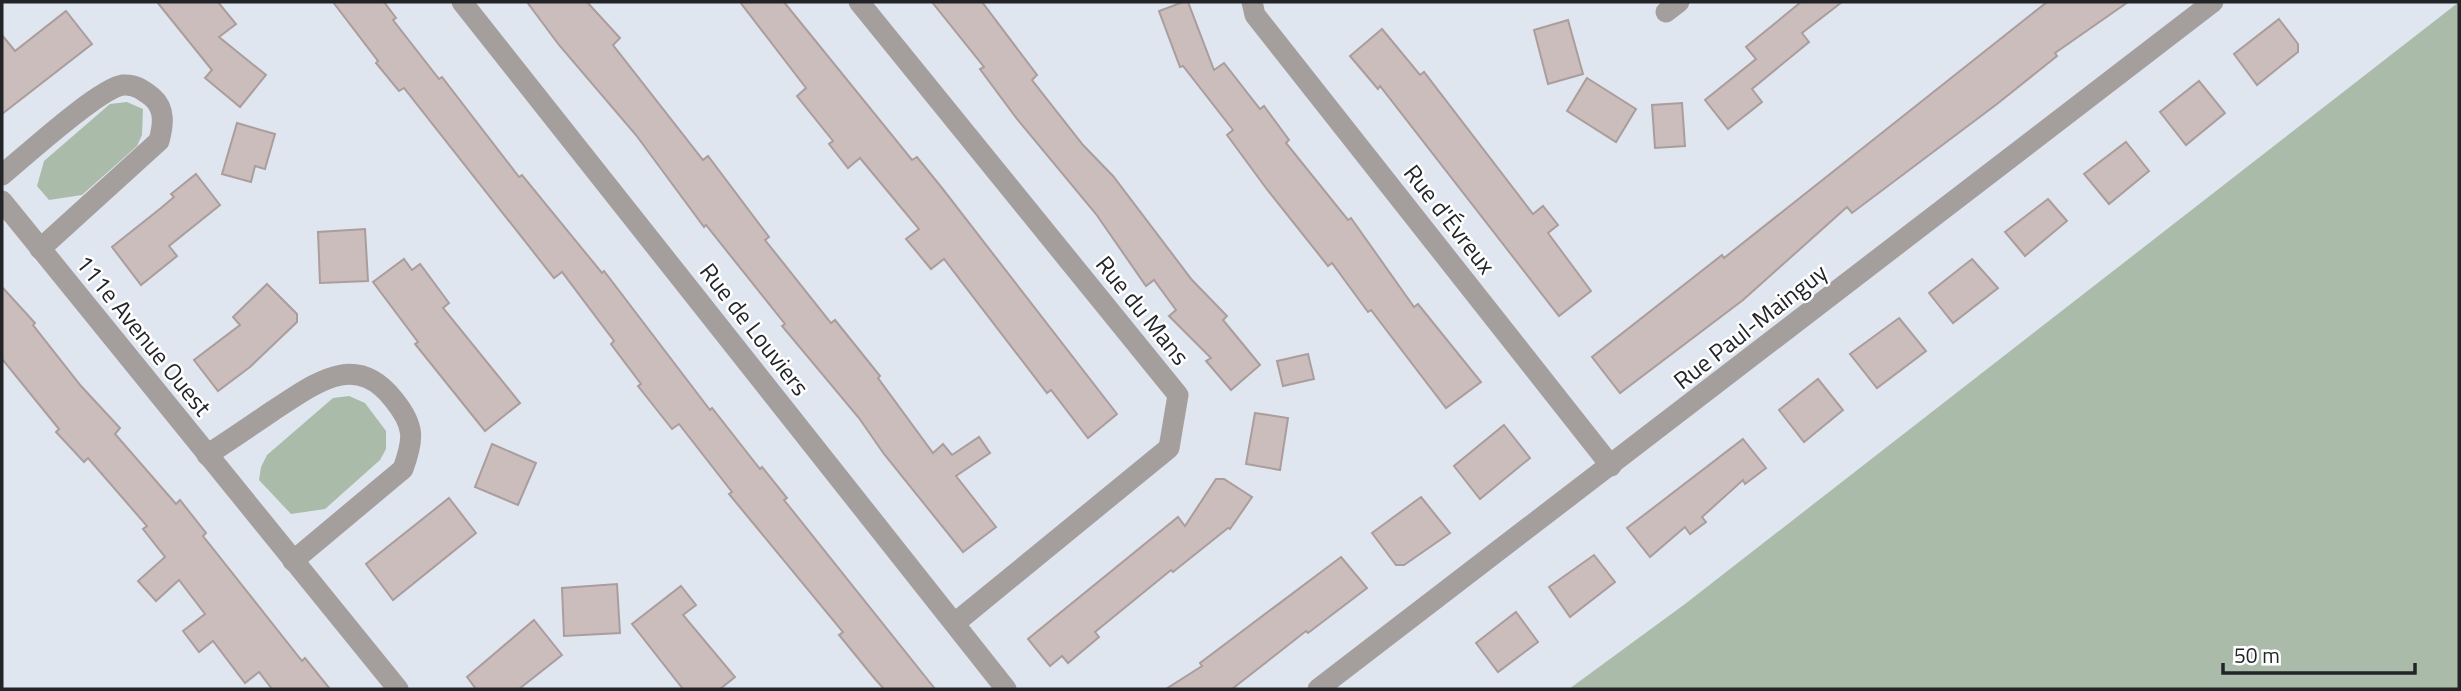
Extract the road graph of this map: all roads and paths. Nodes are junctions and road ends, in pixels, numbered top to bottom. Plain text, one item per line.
1 (462, 2) edge
2 (859, 2) edge
3 (1252, 2) edge
4 (2208, 3) edge
5 (2, 175) edge
6 (2, 201) edge
7 (40, 249) junction
8 (207, 454) junction
9 (1611, 466) junction
10 (293, 561) junction
11 (955, 622) junction
12 (398, 689) edge
13 (1006, 689) edge
14 (1318, 689) edge

1 - 11 street, Rue de Louviers
2 - 11 street, Rue du Mans
3 - 9 street, Rue d'Évreux
4 - 9 street, Rue Paul-Mainguy
5 - 7 street, 111e Avenue Ouest
6 - 7 street, 111e Avenue Ouest
7 - 8 street, 111e Avenue Ouest
8 - 10 street, 111e Avenue Ouest
8 - 10 street, 111e Avenue Ouest
9 - 14 street, Rue Paul-Mainguy
10 - 12 street, 111e Avenue Ouest
11 - 13 street, Rue de Louviers

